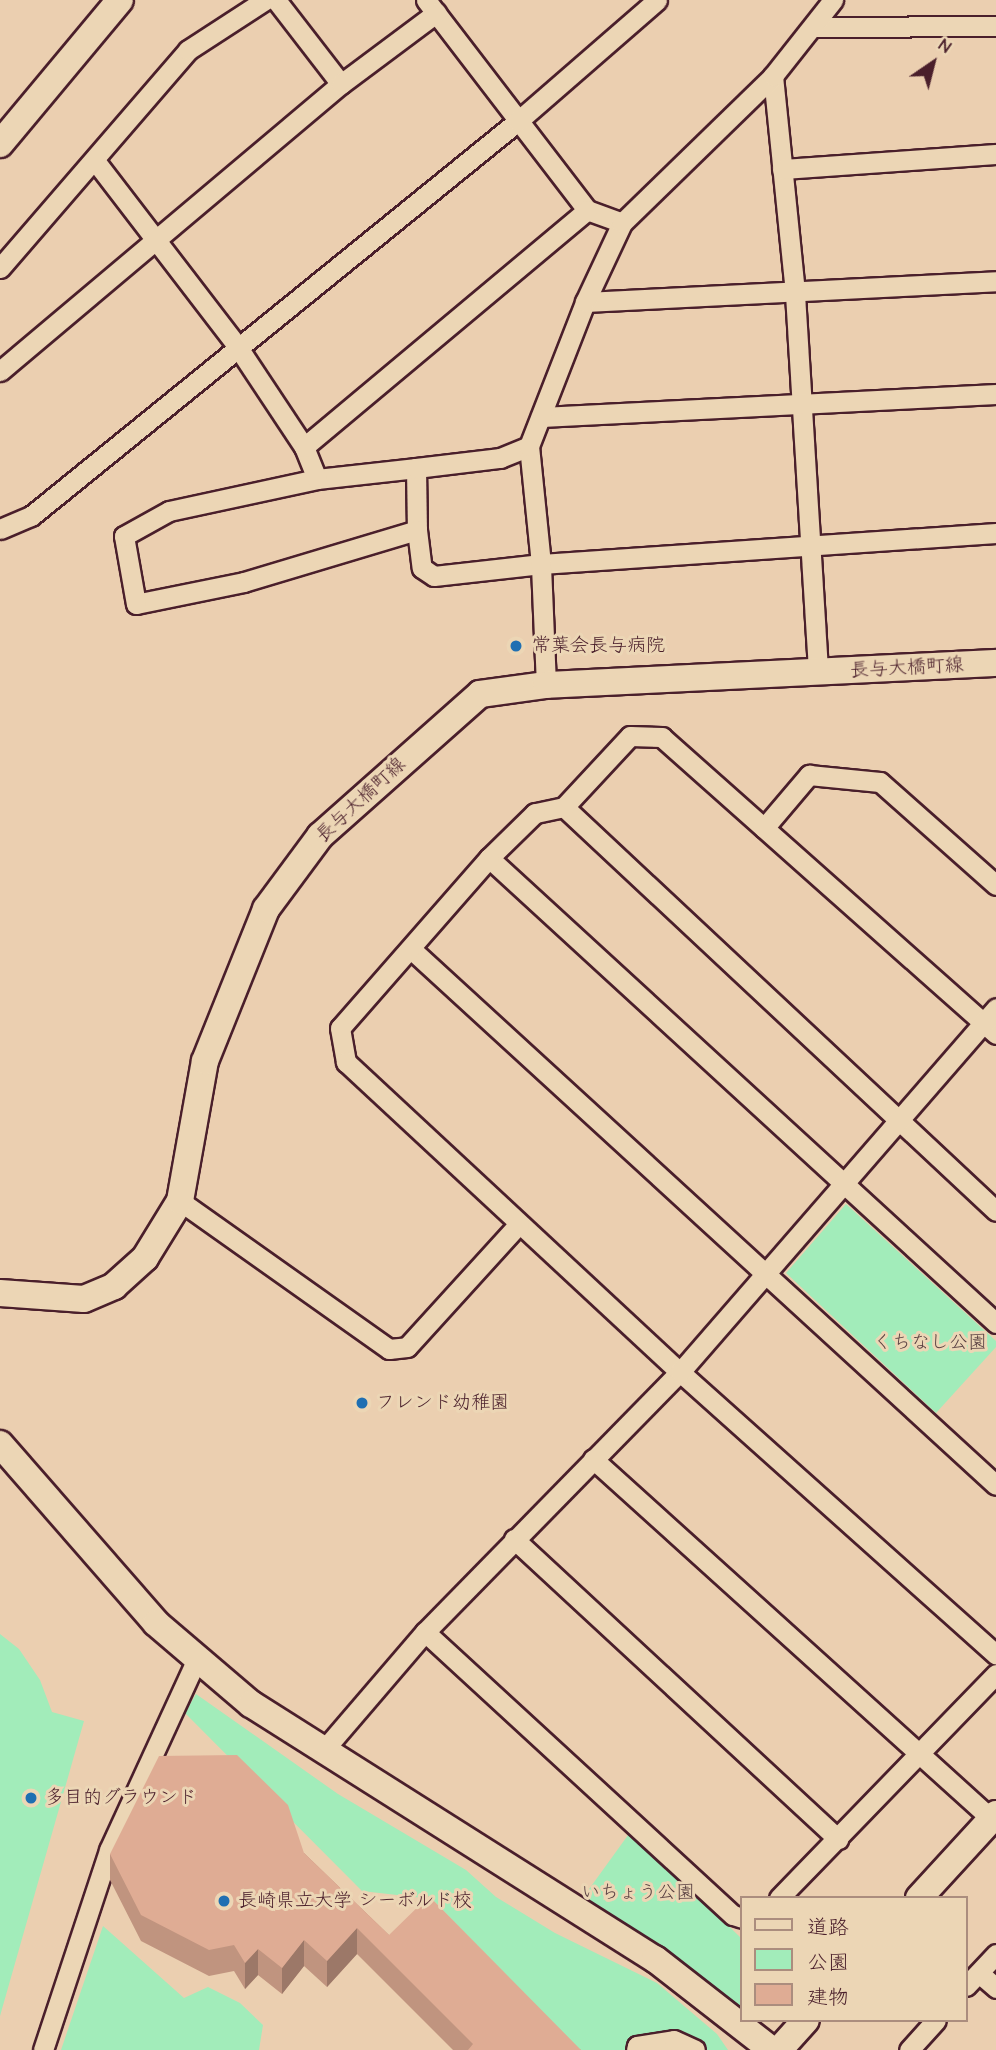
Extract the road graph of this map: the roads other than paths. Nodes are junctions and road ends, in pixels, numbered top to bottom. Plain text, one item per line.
1 (120, 0) edge
2 (265, 0) edge
3 (276, 0) edge
4 (834, 0) edge
5 (644, 4) edge
6 (431, 6) edge
7 (996, 26) edge
8 (814, 27) junction
9 (773, 76) junction
10 (341, 84) junction
11 (518, 121) junction
12 (0, 144) edge
13 (996, 154) edge
14 (96, 162) junction
15 (782, 169) junction
16 (587, 210) junction
17 (622, 223) junction
18 (153, 242) junction
19 (0, 268) edge
20 (996, 281) edge
21 (795, 294) junction
22 (585, 302) junction
23 (237, 346) junction
24 (0, 371) edge
25 (996, 394) edge
26 (800, 404) junction
27 (541, 417) junction
28 (529, 446) junction
29 (304, 447) junction
30 (416, 468) junction
31 (317, 479) junction
32 (0, 529) edge
33 (417, 530) junction
34 (996, 533) edge
35 (808, 544) junction
36 (541, 564) junction
37 (996, 663) edge
38 (818, 672) junction
39 (546, 685) junction
40 (564, 807) junction
41 (764, 828) junction
42 (489, 858) junction
43 (996, 885) edge
44 (411, 948) junction
45 (992, 1021) edge
46 (897, 1119) junction
47 (843, 1184) junction
48 (180, 1201) junction
49 (996, 1210) edge
50 (519, 1224) junction
51 (765, 1275) junction
52 (0, 1293) edge
53 (996, 1323) edge
54 (680, 1372) junction
55 (0, 1444) edge
56 (593, 1459) junction
57 (996, 1485) edge
58 (514, 1539) junction
59 (425, 1632) junction
60 (996, 1655) edge
61 (196, 1661) junction
62 (996, 1674) edge
63 (323, 1752) junction
64 (920, 1752) junction
65 (994, 1818) edge
66 (838, 1839) junction
67 (781, 1896) edge
68 (921, 1896) edge
69 (740, 1917) edge
70 (996, 1954) edge
71 (972, 1980) edge
72 (996, 1988) edge
73 (804, 2022) edge
74 (934, 2022) edge
75 (43, 2050) edge
76 (636, 2050) edge
77 (695, 2050) edge
78 (772, 2050) edge
79 (779, 2050) edge
80 (909, 2050) edge

1 - 12 main road
2 - 14 street
3 - 10 street
4 - 8 street
5 - 11 street
6 - 10 street
6 - 11 street
7 - 8 street
8 - 9 street
9 - 15 street
9 - 17 street
10 - 18 street
11 - 16 street
11 - 23 street
13 - 15 street
14 - 18 street
14 - 19 street
15 - 21 street
16 - 17 street
16 - 29 street
17 - 22 street
18 - 23 street
18 - 24 street
20 - 21 street
21 - 22 street
21 - 26 street
22 - 27 street
23 - 29 street
23 - 32 street
25 - 26 street
26 - 27 street
26 - 35 street
27 - 28 street
28 - 30 street
28 - 36 street
29 - 31 street
30 - 31 street
30 - 33 street
31 - 33 street
33 - 36 street
34 - 35 street
35 - 36 street
35 - 38 street
36 - 39 street
37 - 38 main road, 長与大橋町線
38 - 39 main road, 長与大橋町線
39 - 48 main road, 長与大橋町線
40 - 41 street
40 - 42 street
40 - 46 street
41 - 43 street
41 - 45 street
42 - 44 street
42 - 47 street
44 - 50 street
44 - 51 street
45 - 46 street
46 - 47 street
46 - 49 street
47 - 51 street
47 - 53 street
48 - 50 street
48 - 52 main road, 長与大橋町線
50 - 54 street
51 - 54 street
51 - 57 street
54 - 56 street
54 - 60 street
55 - 61 main road
56 - 58 street
56 - 64 street
58 - 59 street
58 - 66 street
59 - 63 street
59 - 69 street
61 - 63 main road
61 - 75 street
62 - 64 street
63 - 78 main road
64 - 65 street
64 - 66 street
65 - 68 main road
66 - 67 street
70 - 71 street
71 - 72 street
73 - 79 main road
74 - 80 street
76 - 77 street

